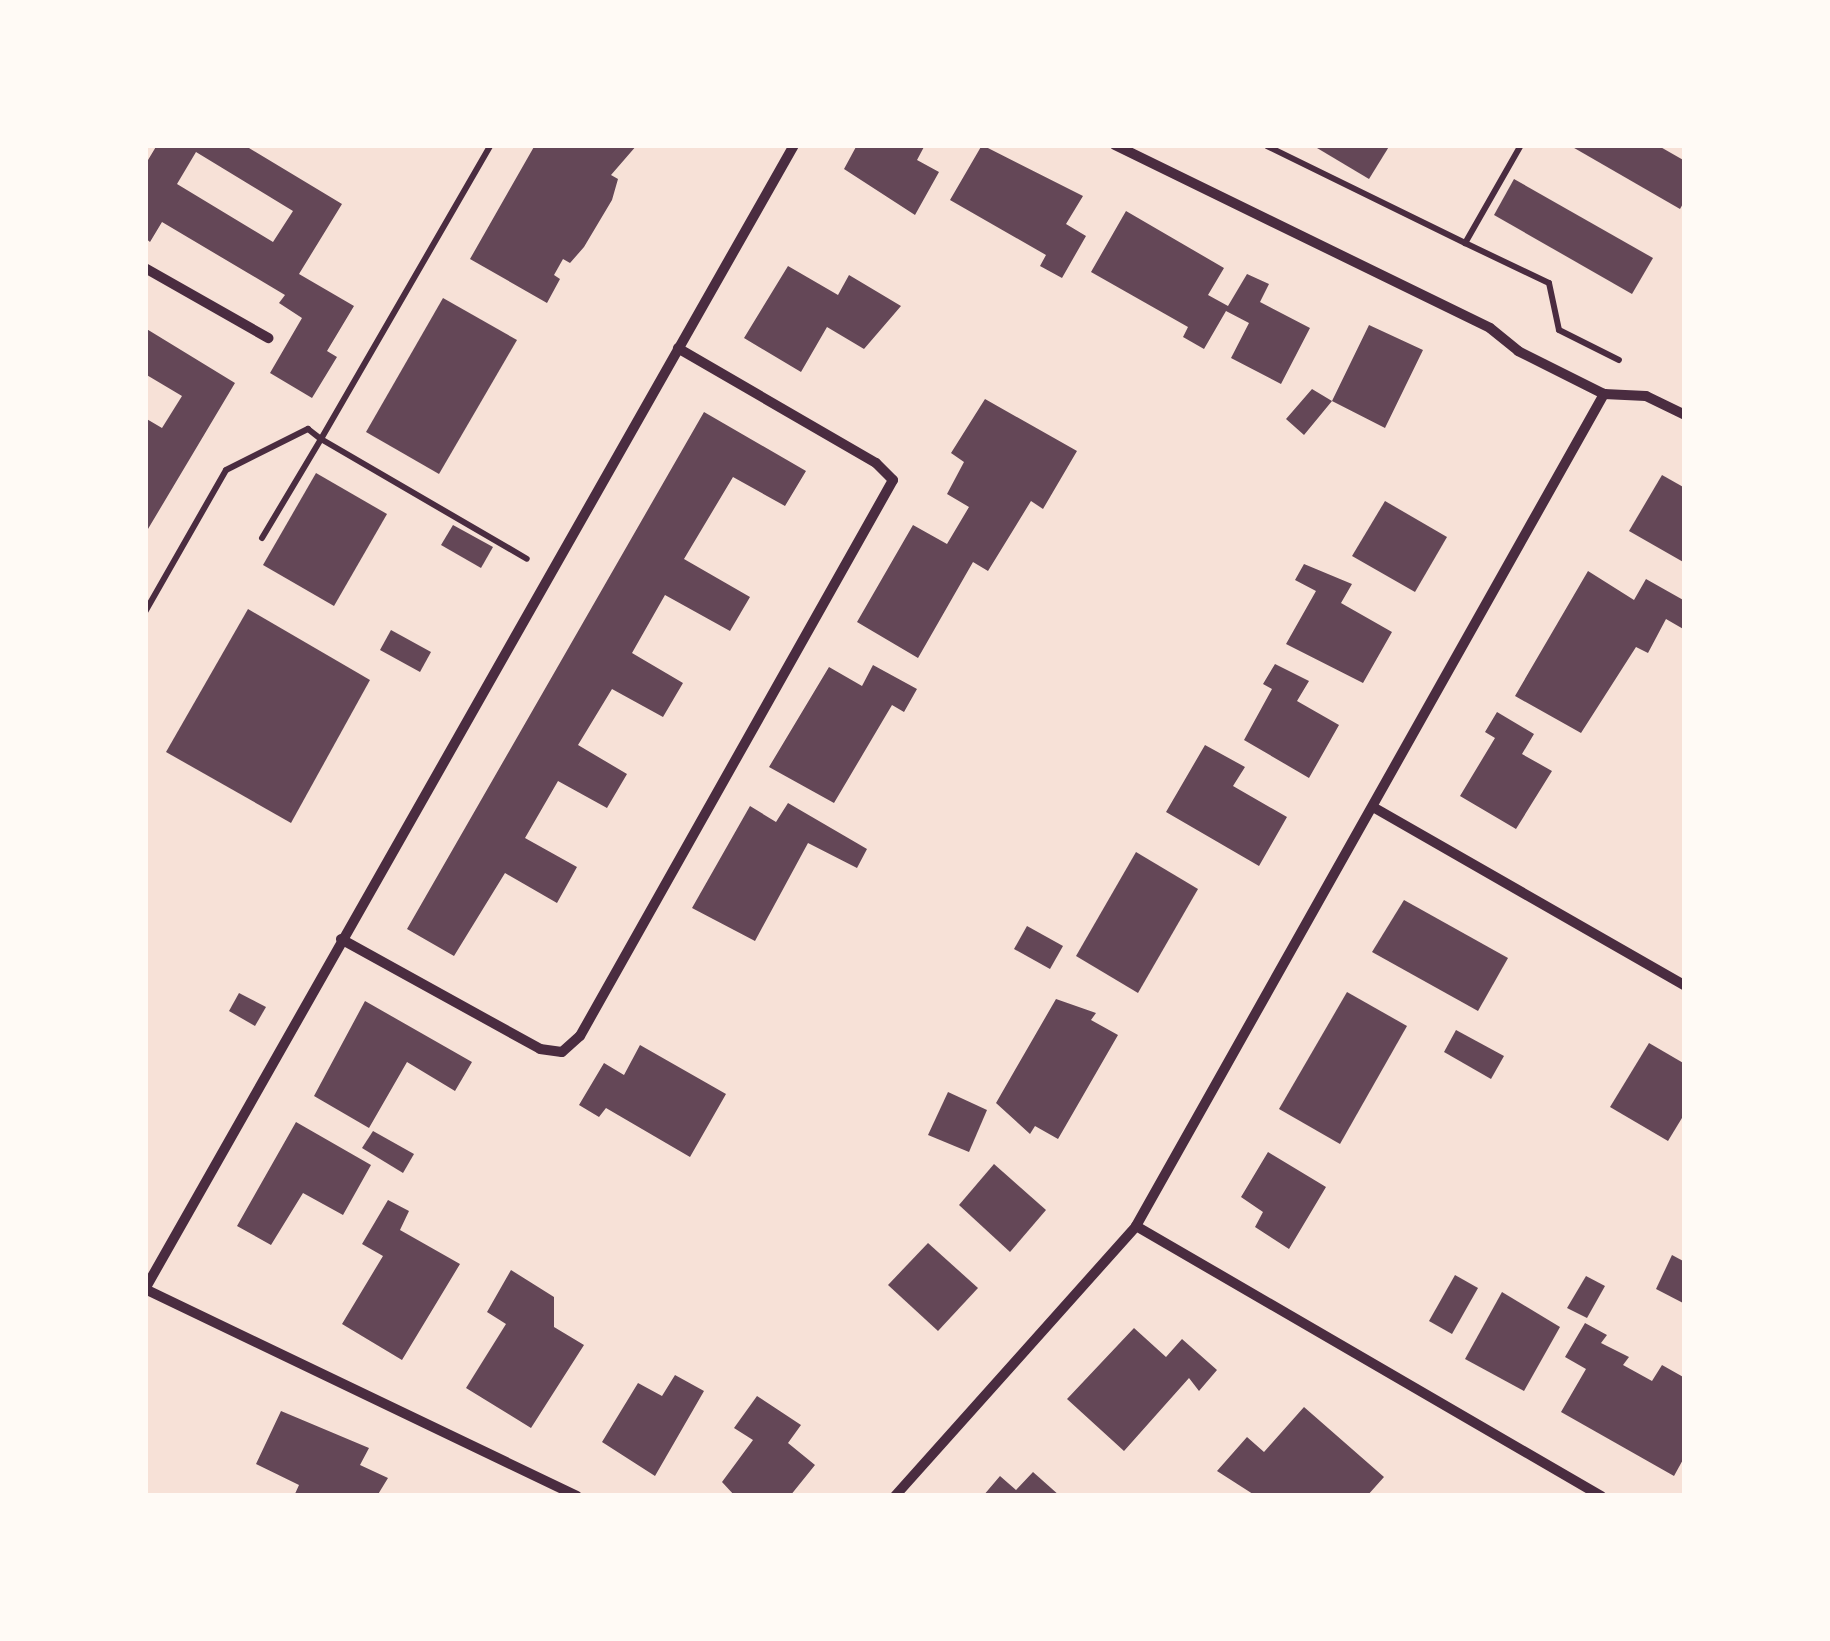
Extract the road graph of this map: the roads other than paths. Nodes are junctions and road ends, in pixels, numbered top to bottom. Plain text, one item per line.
1 (794, 145) edge
2 (1115, 145) edge
3 (145, 268) edge
4 (268, 338) dead end
5 (678, 348) junction
6 (1604, 394) junction
7 (1685, 414) edge
8 (1372, 806) junction
9 (340, 938) junction
10 (1685, 986) edge
11 (1136, 1226) junction
12 (145, 1289) edge
13 (577, 1496) edge
14 (895, 1496) edge
15 (1600, 1496) edge

1 - 5 street
2 - 6 street
3 - 4 street
5 - 9 street
5 - 9 street
6 - 7 street
6 - 8 street
8 - 10 street
8 - 11 street
9 - 12 street
11 - 14 street
11 - 15 street
12 - 13 street

